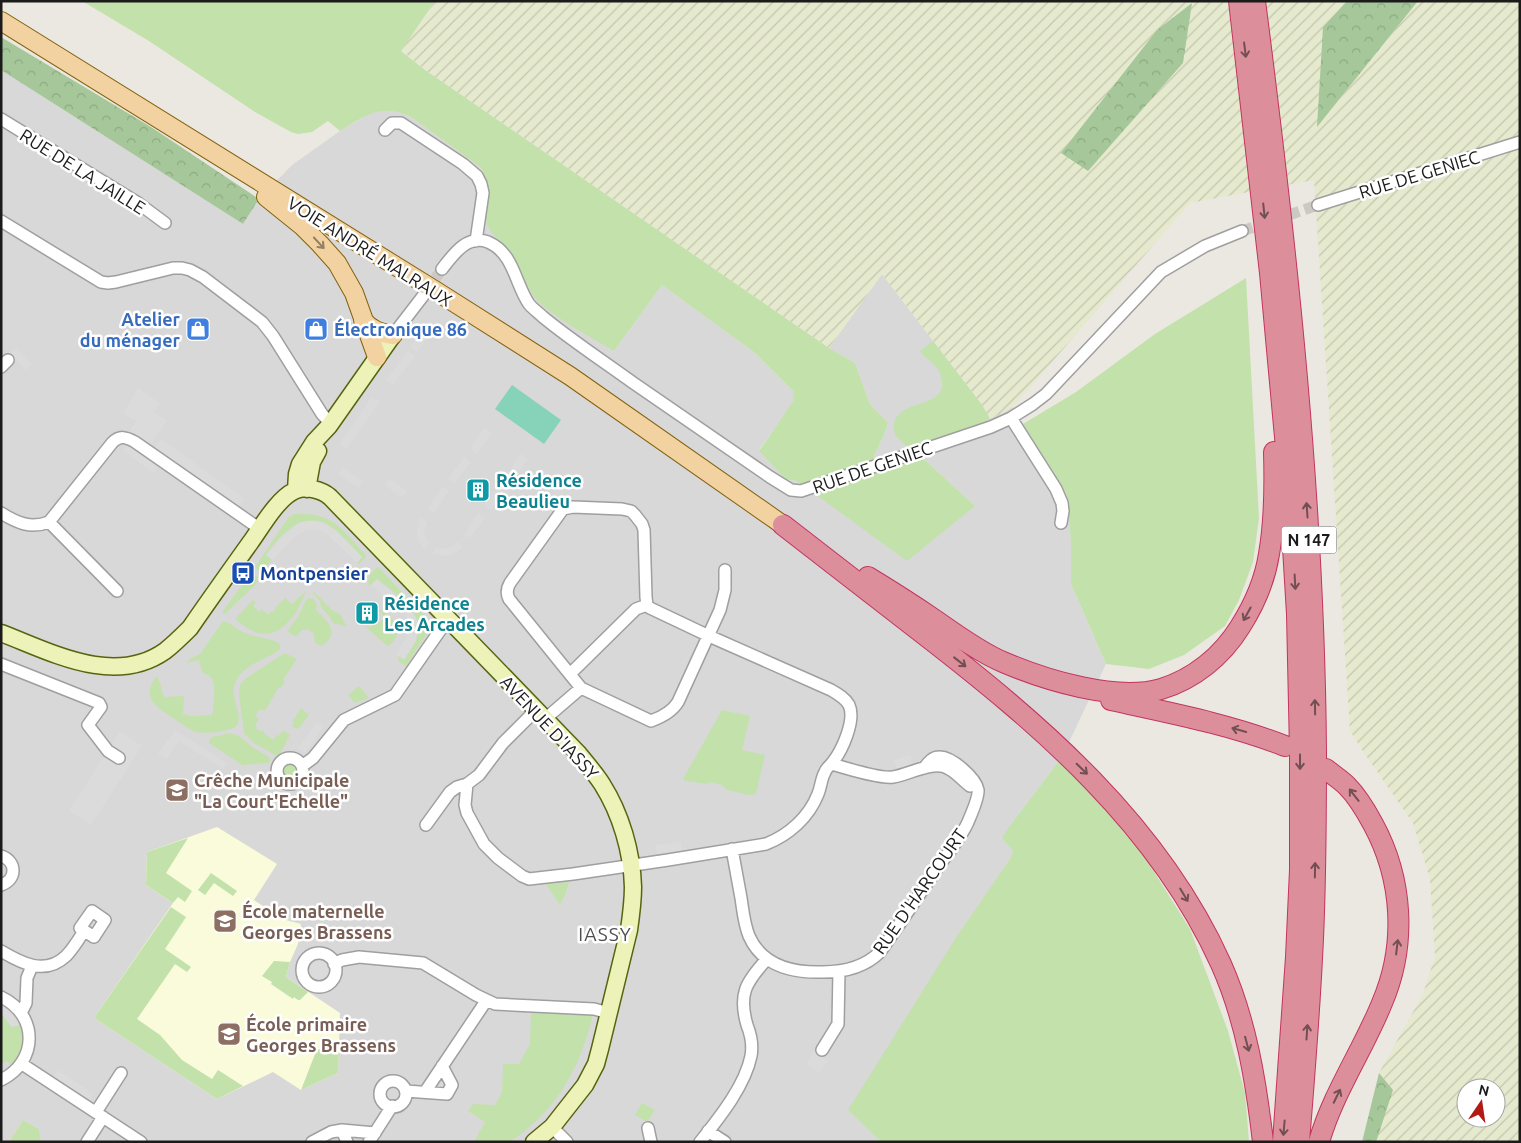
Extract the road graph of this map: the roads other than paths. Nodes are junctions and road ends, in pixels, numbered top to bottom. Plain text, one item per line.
1 (1239, 1) edge
2 (1255, 1) edge
3 (1, 21) edge
4 (1, 119) edge
5 (385, 130) dead end
6 (1520, 142) edge
7 (216, 155) junction
8 (1318, 205) tunnel mouth
9 (1, 220) edge
10 (165, 223) dead end
11 (1242, 231) tunnel mouth
12 (476, 241) junction
13 (442, 269) tunnel mouth
14 (1270, 273) junction
15 (423, 296) tunnel mouth
16 (363, 320) junction
17 (393, 335) junction
18 (377, 357) junction
19 (1011, 418) junction
20 (330, 425) junction
21 (302, 489) junction
22 (1, 513) edge
23 (49, 522) junction
24 (1061, 524) dead end
25 (783, 525) junction
26 (260, 529) junction
27 (725, 570) dead end
28 (858, 571) junction
29 (117, 591) dead end
30 (647, 605) junction
31 (448, 619) junction
32 (1, 633) edge
33 (709, 636) junction
34 (1, 664) edge
35 (570, 674) junction
36 (581, 688) junction
37 (541, 714) junction
38 (1285, 746) dead end
39 (119, 758) dead end
40 (832, 764) junction
41 (302, 766) dead end
42 (1326, 770) dead end
43 (467, 784) junction
44 (426, 825) dead end
45 (732, 849) junction
46 (1, 856) edge
47 (630, 865) junction
48 (1, 885) edge
49 (84, 931) dead end
50 (1, 951) edge
51 (767, 959) junction
52 (334, 964) dead end
53 (32, 966) junction
54 (839, 971) junction
55 (1, 998) edge
56 (486, 1001) junction
57 (609, 1012) junction
58 (21, 1013) junction
59 (822, 1050) dead end
60 (22, 1064) junction
61 (442, 1066) junction
62 (121, 1074) dead end
63 (1, 1080) edge
64 (406, 1091) junction
65 (425, 1092) junction
66 (392, 1106) junction
67 (99, 1114) junction
68 (552, 1127) junction
69 (648, 1128) dead end
70 (342, 1130) junction
71 (708, 1131) junction
72 (372, 1137) edge
73 (87, 1142) edge
74 (141, 1142) edge
75 (312, 1142) edge
76 (347, 1142) edge
77 (534, 1142) edge
78 (567, 1142) edge
79 (651, 1142) edge
80 (700, 1142) edge
81 (725, 1142) edge
82 (1263, 1142) edge
83 (1283, 1142) edge
84 (1299, 1142) edge
85 (1319, 1142) edge

1 -> 14 highway, N 147
84 -> 2 highway, N 147
3 - 7 main road, VOIE ANDRÉ MALRAUX
4 - 10 street, RUE DE LA JAILLE
5 - 12 street
6 - 8 street, RUE DE GENIEC
7 -> 16 main road
7 - 25 main road, VOIE ANDRÉ MALRAUX
9 - 20 street
11 - 19 street, RUE DE GENIEC
12 - 13 street
12 - 19 street, RUE DE GENIEC
14 -> 28 highway
14 -> 83 highway, N 147
15 - 17 street
16 - 17 main road
16 - 18 main road
17 - 18 street
18 - 20 street
19 - 24 street
20 - 21 street
21 - 26 street
21 - 31 street, AVENUE D'IASSY
22 - 23 street
23 - 26 street
23 - 29 street
25 - 28 highway
25 -> 82 highway
26 - 32 street
27 - 33 street
38 -> 28 highway
30 - 33 street
30 - 35 street
30 - 35 street
31 - 37 street, AVENUE D'IASSY
31 - 41 street
33 - 36 street
33 - 40 street
34 - 39 street
35 - 36 street
36 - 37 street
37 - 43 street
37 - 47 street, AVENUE D'IASSY
40 - 45 street
40 - 54 street, RUE D'HARCOURT
85 -> 42 highway
43 - 44 street
43 - 47 street
45 - 47 street
45 - 51 street, RUE D'HARCOURT
46 - 48 street
47 - 57 street, AVENUE D'IASSY
49 - 53 street
50 - 53 street
51 - 54 street, RUE D'HARCOURT
51 - 71 street
52 - 56 street
53 - 58 street
54 - 59 street
55 - 58 street
56 - 57 street
56 - 61 street
57 - 68 street, AVENUE D'IASSY
58 - 60 street
60 - 63 street
60 - 67 street
61 - 65 street
61 - 65 street
62 - 67 street
64 - 65 street
64 - 66 street
64 - 66 street
66 - 72 street
67 - 73 street
67 - 74 street
68 - 77 street, AVENUE D'IASSY
68 - 78 street
69 - 79 street
70 - 72 street
70 - 75 street
70 - 76 street
71 - 80 street
71 - 81 street

